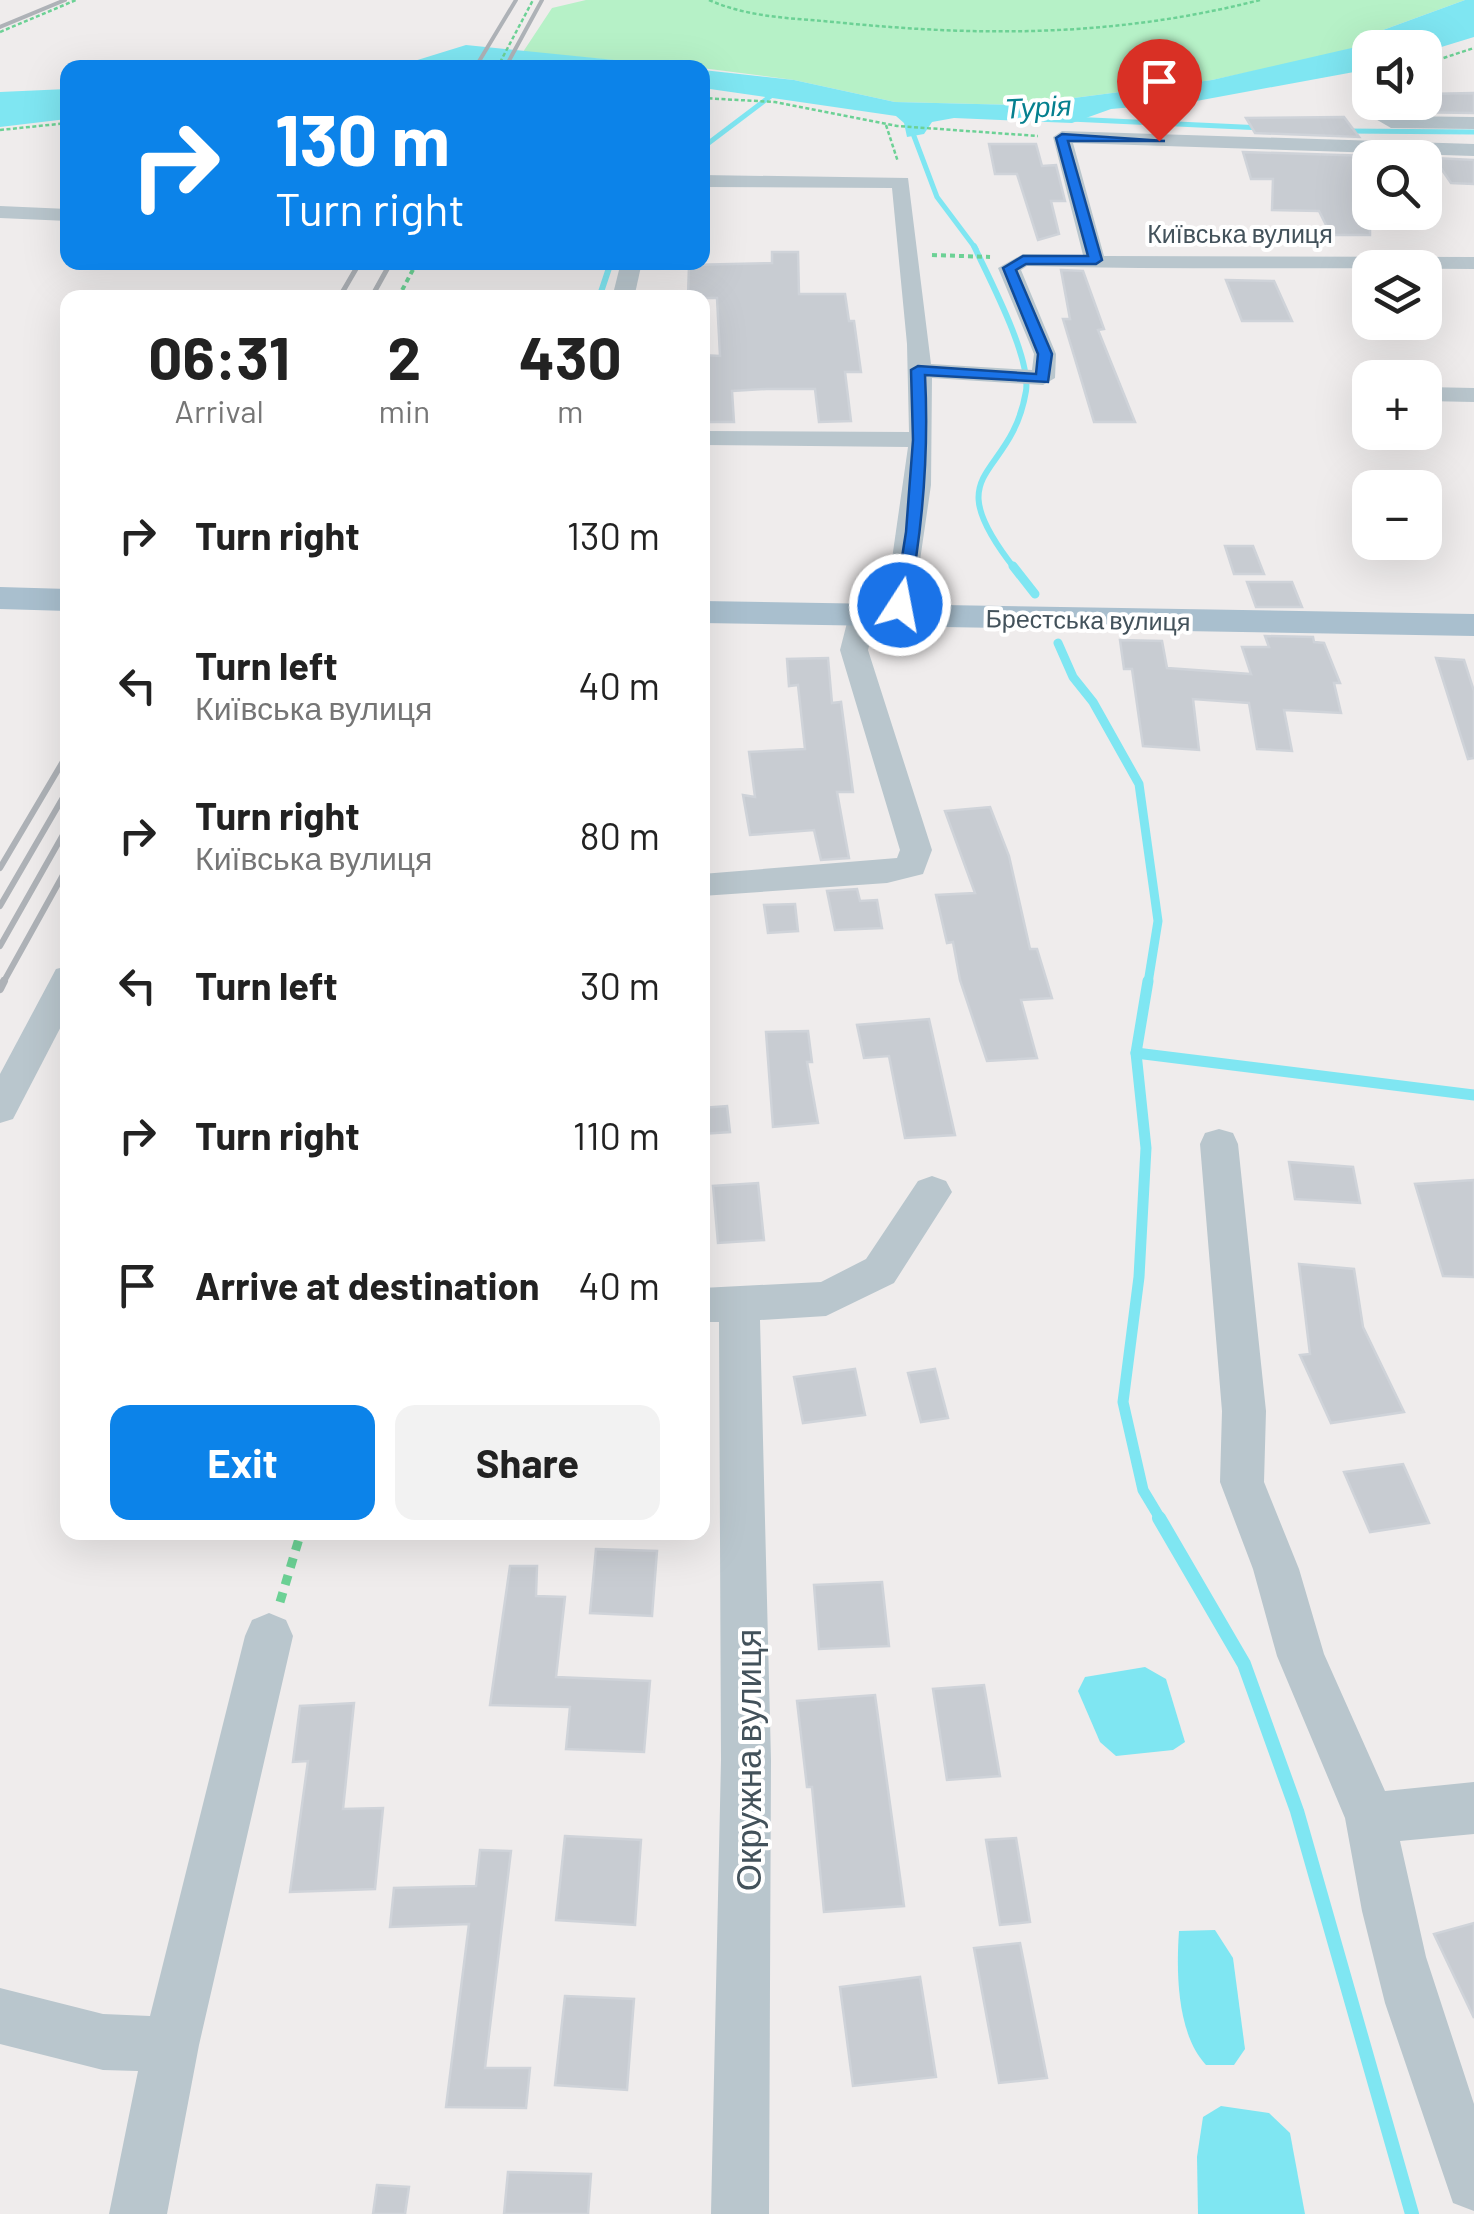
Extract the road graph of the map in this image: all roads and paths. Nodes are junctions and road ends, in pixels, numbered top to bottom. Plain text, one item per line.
1 (76, 0) edge
2 (709, 0) edge
3 (1260, 0) edge
4 (534, 1) edge
5 (0, 32) edge
6 (1474, 48) edge
7 (1442, 58) edge
8 (501, 60) edge
9 (710, 98) edge
10 (775, 102) joint
11 (1388, 120) edge
12 (1474, 123) edge
13 (60, 124) edge
14 (886, 125) junction
15 (0, 130) edge
16 (1062, 138) junction
17 (1474, 150) edge
18 (710, 181) edge
19 (901, 182) junction
20 (0, 212) edge
21 (60, 215) edge
22 (909, 255) junction
23 (988, 257) dead end
24 (1096, 260) junction
25 (1474, 263) edge
26 (918, 370) junction
27 (1442, 394) edge
28 (1474, 395) edge
29 (710, 438) edge
30 (920, 440) junction
31 (0, 598) edge
32 (60, 600) edge
33 (710, 612) edge
34 (880, 615) junction
35 (1474, 626) edge
36 (710, 884) edge
37 (60, 993) edge
38 (0, 1109) edge
39 (1219, 1144) dead end
40 (932, 1192) dead end
41 (721, 1305) edge
42 (298, 1540) edge
43 (269, 1636) joint
44 (1474, 1808) edge
45 (1372, 1818) junction
46 (0, 2016) edge
47 (172, 2045) junction
48 (1474, 2182) edge
49 (138, 2214) edge
50 (740, 2214) edge

1 - 5 path
2 - 3 path
4 - 8 path
6 - 7 path
9 - 10 path
10 - 14 path
11 - 12 street
13 - 15 path
14 - 16 path
14 - 19 path
16 - 17 street
16 - 24 street
18 - 19 street
19 - 22 street
20 - 21 street
22 - 23 path
22 - 26 street
24 - 25 street, Київська вулиця
24 - 26 street, Київська вулиця
26 - 30 street
27 - 28 street
29 - 30 street
30 - 34 street
31 - 32 main road
33 - 34 main road, Брестська вулиця
34 - 35 main road, Брестська вулиця
34 - 36 street
37 - 38 street
39 - 45 street
40 - 41 street
41 - 50 street, Окружна вулиця
42 - 43 path
43 - 47 street
44 - 45 street
45 - 48 street
46 - 47 street
47 - 49 street

